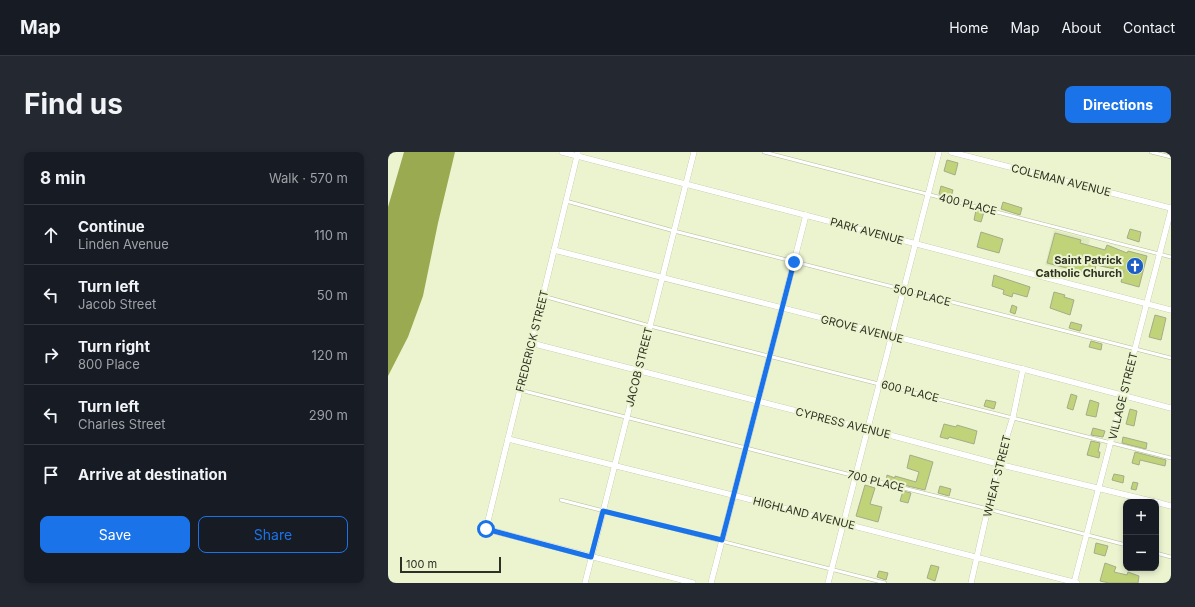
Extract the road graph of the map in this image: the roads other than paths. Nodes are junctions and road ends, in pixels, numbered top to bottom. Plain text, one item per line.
1 (562, 152) edge
2 (694, 152) edge
3 (764, 152) edge
4 (939, 152) edge
5 (951, 152) edge
6 (1151, 152) edge
7 (577, 154) edge
8 (1171, 157) edge
9 (685, 184) junction
10 (928, 194) junction
11 (566, 201) junction
12 (1171, 209) edge
13 (806, 215) junction
14 (674, 231) junction
15 (915, 244) junction
16 (554, 250) junction
17 (1160, 254) junction
18 (1171, 257) edge
19 (794, 262) junction
20 (662, 278) junction
21 (903, 290) junction
22 (543, 296) junction
23 (1147, 304) junction
24 (782, 308) junction
25 (1171, 310) edge
26 (650, 326) junction
27 (891, 337) junction
28 (531, 343) junction
29 (1135, 349) junction
30 (770, 356) junction
31 (1171, 358) edge
32 (1023, 369) junction
33 (638, 371) junction
34 (879, 384) junction
35 (520, 390) junction
36 (1123, 396) junction
37 (758, 401) junction
38 (1171, 408) edge
39 (1013, 417) junction
40 (626, 418) junction
41 (867, 429) junction
42 (508, 439) junction
43 (1111, 442) junction
44 (746, 448) junction
45 (1171, 458) edge
46 (998, 464) junction
47 (614, 465) junction
48 (855, 476) junction
49 (1099, 488) junction
50 (734, 495) junction
51 (1143, 499) edge
52 (561, 500) dead end
53 (1159, 503) edge
54 (1171, 506) edge
55 (988, 509) junction
56 (603, 511) junction
57 (843, 522) junction
58 (1087, 535) junction
59 (722, 540) junction
60 (1123, 544) edge
61 (1159, 554) edge
62 (591, 557) junction
63 (1171, 557) edge
64 (976, 558) junction
65 (831, 570) junction
66 (585, 583) edge
67 (693, 583) edge
68 (711, 583) edge
69 (828, 583) edge
70 (885, 583) edge
71 (971, 583) edge
72 (1075, 583) edge

1 - 7 street, PARK AVENUE
2 - 9 street, JACOB STREET
3 - 10 lane, 400 PLACE
4 - 10 street
5 - 12 street, COLEMAN AVENUE
6 - 8 lane
7 - 9 street, PARK AVENUE
7 - 11 street, FREDERICK STREET
9 - 13 street, PARK AVENUE
9 - 14 street, JACOB STREET
10 - 15 street
10 - 17 lane, 400 PLACE
11 - 14 lane, 500 PLACE
11 - 16 street, FREDERICK STREET
12 - 17 street, VILLAGE STREET
13 - 15 street, PARK AVENUE
13 - 19 street
14 - 19 lane, 500 PLACE
14 - 20 street, JACOB STREET
15 - 21 street
15 - 23 street, PARK AVENUE
16 - 20 street, GROVE AVENUE
16 - 22 street, FREDERICK STREET
17 - 18 lane, 400 PLACE
17 - 23 street, VILLAGE STREET
19 - 21 lane, 500 PLACE
19 - 24 street
20 - 24 street, GROVE AVENUE
20 - 26 street, JACOB STREET
21 - 27 street
21 - 29 lane, 500 PLACE
22 - 26 lane, 600 PLACE
22 - 28 street, FREDERICK STREET
23 - 25 street, PARK AVENUE
23 - 29 street, VILLAGE STREET
24 - 27 street, GROVE AVENUE
24 - 30 street
26 - 30 lane, 600 PLACE
26 - 33 street, JACOB STREET
27 - 32 street, GROVE AVENUE
27 - 34 street
28 - 33 street, CYPRESS AVENUE
28 - 35 street, FREDERICK STREET
29 - 31 lane, 500 PLACE
29 - 36 street, VILLAGE STREET
30 - 34 lane, 600 PLACE
30 - 37 street
32 - 36 street, GROVE AVENUE
32 - 39 street, WHEAT STREET
33 - 37 street, CYPRESS AVENUE
33 - 40 street, JACOB STREET
34 - 39 lane, 600 PLACE
34 - 41 street
35 - 40 lane, 700 PLACE
35 - 42 street, FREDERICK STREET
36 - 38 street, GROVE AVENUE
36 - 43 street, VILLAGE STREET
37 - 41 street, CYPRESS AVENUE
37 - 44 street
39 - 43 lane, 600 PLACE
39 - 46 street, WHEAT STREET
40 - 44 lane, 700 PLACE
40 - 47 street, JACOB STREET
41 - 46 street, CYPRESS AVENUE
41 - 48 street
42 - 47 street, HIGHLAND AVENUE
42 - 62 street, FREDERICK STREET
43 - 45 lane, 600 PLACE
43 - 49 street, VILLAGE STREET
44 - 48 lane, 700 PLACE
44 - 50 street
46 - 49 street, CYPRESS AVENUE
46 - 55 street, WHEAT STREET
47 - 50 street, HIGHLAND AVENUE
47 - 56 street, JACOB STREET
48 - 55 lane, 700 PLACE
48 - 57 street
49 - 51 street, CYPRESS AVENUE
49 - 58 street, VILLAGE STREET
50 - 57 street, HIGHLAND AVENUE
50 - 59 street
52 - 56 lane
53 - 54 street, CYPRESS AVENUE
55 - 58 lane, 700 PLACE
55 - 64 street, WHEAT STREET
56 - 59 lane
56 - 62 street, JACOB STREET
57 - 64 street, HIGHLAND AVENUE
57 - 65 street
58 - 60 lane, 700 PLACE
58 - 72 street, VILLAGE STREET
59 - 65 lane
59 - 68 street
61 - 63 lane
62 - 66 street, JACOB STREET
62 - 67 street
64 - 71 street, WHEAT STREET
64 - 72 street, HIGHLAND AVENUE
65 - 69 street
65 - 70 lane

